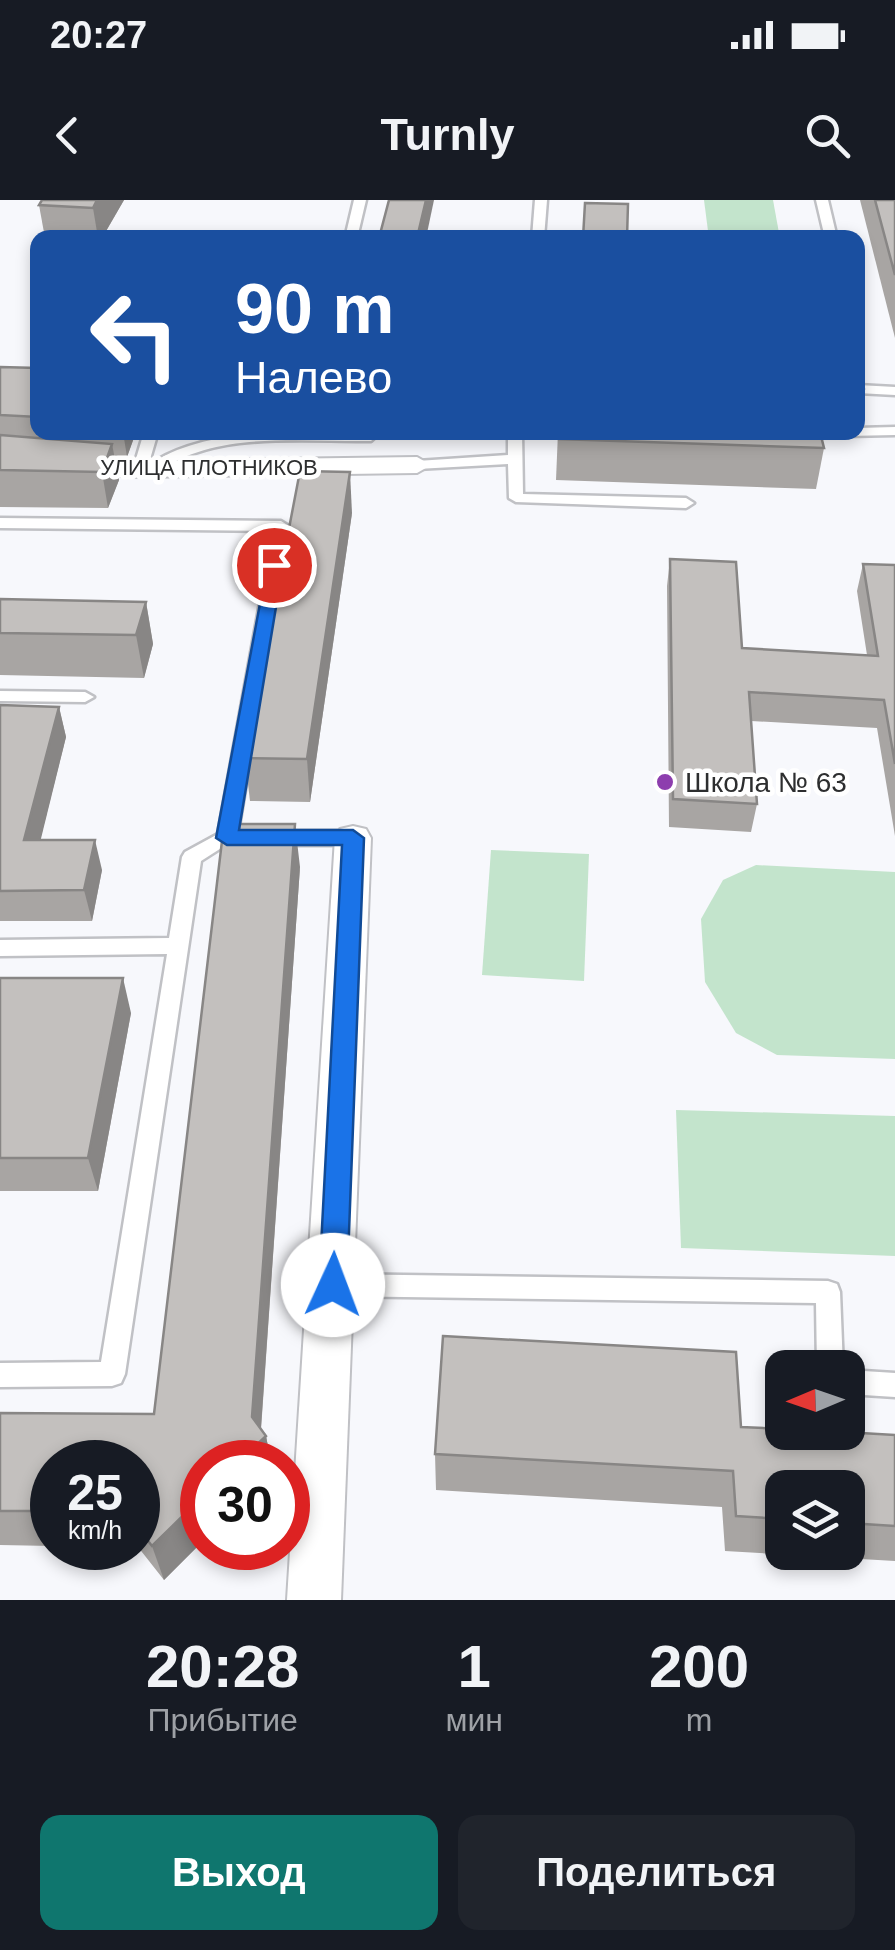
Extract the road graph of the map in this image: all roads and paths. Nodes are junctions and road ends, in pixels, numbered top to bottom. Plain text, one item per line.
1 (360, 200) edge
2 (541, 200) edge
3 (822, 200) edge
4 (353, 230) edge
5 (539, 230) edge
6 (828, 230) edge
7 (865, 389) edge
8 (895, 391) edge
9 (895, 430) edge
10 (865, 431) edge
11 (150, 440) edge
12 (315, 440) edge
13 (516, 440) edge
14 (516, 459) junction
15 (0, 462) edge
16 (417, 465) joint
17 (146, 469) junction
18 (686, 503) dead end
19 (0, 523) edge
20 (0, 696) edge
21 (84, 697) dead end
22 (227, 838) junction
23 (353, 838) joint
24 (177, 946) junction
25 (0, 948) edge
26 (333, 1285) junction
27 (830, 1350) edge
28 (0, 1375) edge
29 (865, 1383) edge
30 (895, 1384) edge
31 (314, 1600) edge

1 - 4 lane
2 - 5 lane
3 - 6 lane
7 - 8 lane
9 - 10 lane
11 - 17 lane
12 - 17 lane
13 - 14 lane
14 - 16 lane
14 - 18 lane
15 - 17 street, УЛИЦА ПЛОТНИКОВ
16 - 17 street, УЛИЦА ПЛОТНИКОВ
19 - 22 lane
20 - 21 lane
22 - 23 lane
22 - 24 lane
23 - 26 street
24 - 25 lane
24 - 28 lane
26 - 27 lane
26 - 31 street
29 - 30 lane

